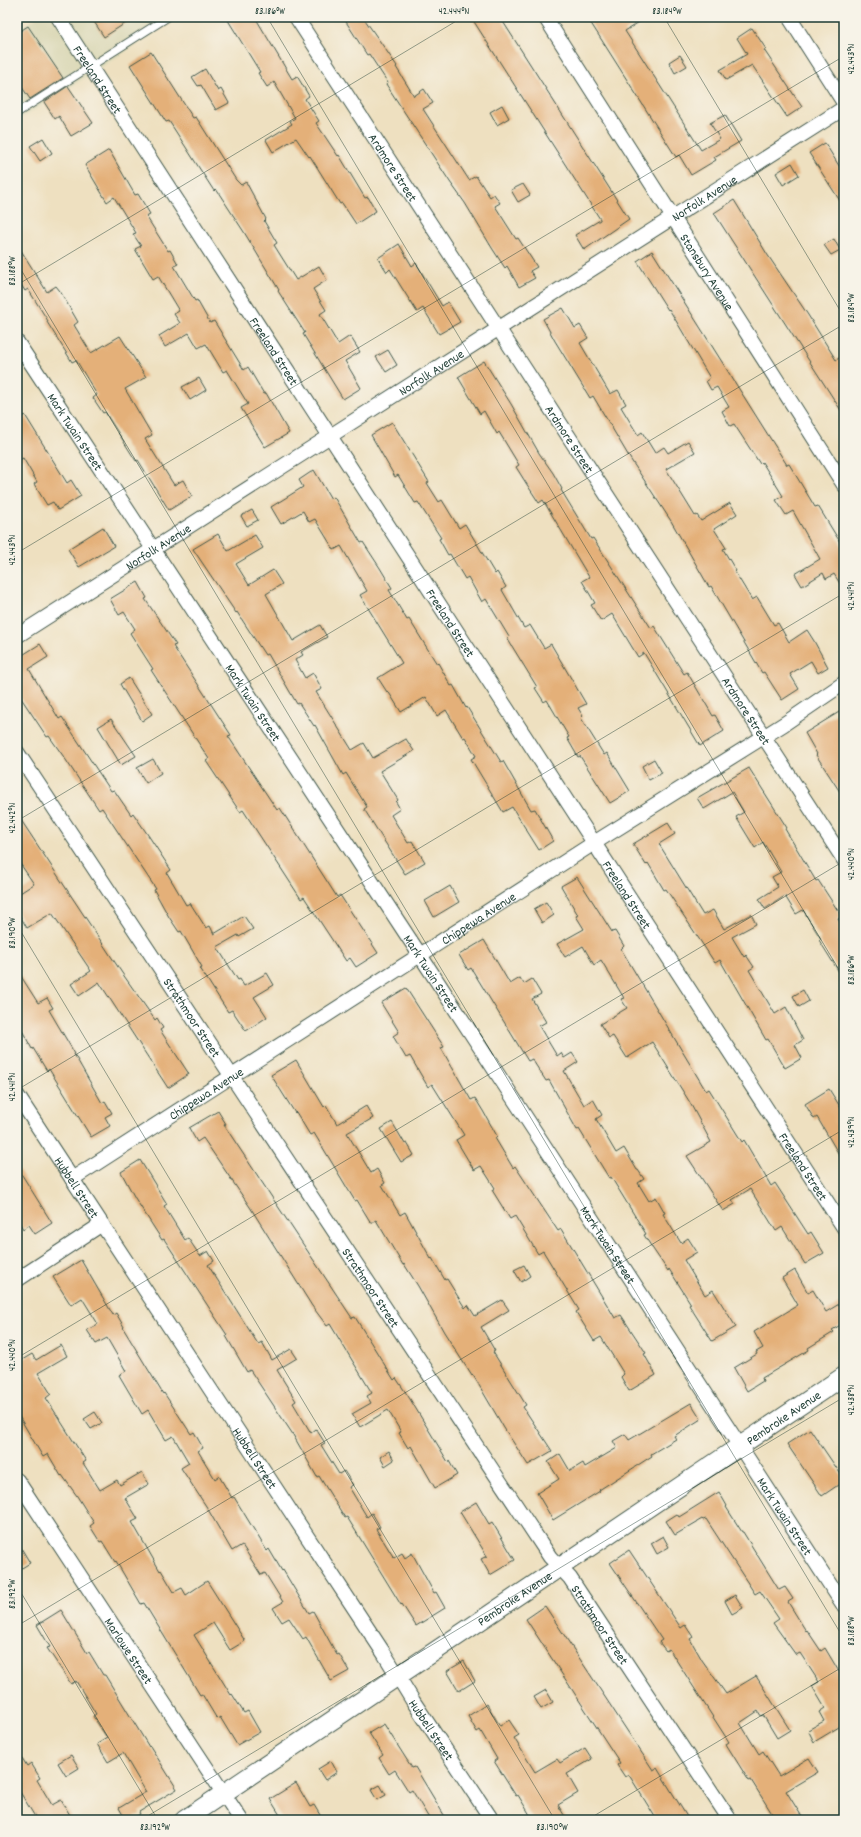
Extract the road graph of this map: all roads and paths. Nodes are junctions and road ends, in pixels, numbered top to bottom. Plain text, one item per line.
1 (58, 17) edge
2 (168, 17) edge
3 (296, 17) edge
4 (545, 17) edge
5 (789, 17) edge
6 (90, 67) junction
7 (844, 103) edge
8 (844, 108) edge
9 (17, 113) edge
10 (673, 217) junction
11 (499, 328) junction
12 (17, 342) edge
13 (330, 436) junction
14 (844, 485) edge
15 (154, 548) junction
16 (17, 636) edge
17 (844, 683) edge
18 (764, 736) junction
19 (17, 752) edge
20 (594, 843) junction
21 (844, 860) edge
22 (420, 954) junction
23 (232, 1076) junction
24 (17, 1095) edge
25 (72, 1179) junction
26 (102, 1224) junction
27 (844, 1228) edge
28 (17, 1280) edge
29 (844, 1376) edge
30 (740, 1446) junction
31 (17, 1480) edge
32 (561, 1568) junction
33 (844, 1606) edge
34 (398, 1677) junction
35 (223, 1794) junction
36 (184, 1820) edge
37 (241, 1820) edge
38 (492, 1820) edge
39 (730, 1820) edge

1 - 6 street, Freeland Street
2 - 6 lane
3 - 11 street, Ardmore Street
4 - 10 street, Stansbury Avenue
5 - 7 street
6 - 9 lane
6 - 13 street, Freeland Street
8 - 10 street, Norfolk Avenue
10 - 11 street, Norfolk Avenue
10 - 14 street, Stansbury Avenue
11 - 13 street, Norfolk Avenue
11 - 18 street, Ardmore Street
12 - 15 street, Mark Twain Street
13 - 15 street, Norfolk Avenue
13 - 20 street, Freeland Street
15 - 16 street, Norfolk Avenue
15 - 22 street, Mark Twain Street
17 - 18 street, Chippewa Avenue
18 - 20 street, Chippewa Avenue
18 - 21 street, Ardmore Street
19 - 23 street, Strathmoor Street
20 - 22 street, Chippewa Avenue
20 - 27 street, Freeland Street
22 - 23 street, Chippewa Avenue
22 - 30 street, Mark Twain Street
23 - 25 street, Chippewa Avenue
23 - 32 street, Strathmoor Street
24 - 25 street, Hubbell Street
25 - 26 street, Hubbell Street
26 - 28 street
26 - 34 street, Hubbell Street
29 - 30 street, Pembroke Avenue
30 - 32 street, Pembroke Avenue
30 - 33 street, Mark Twain Street
31 - 35 street, Marlowe Street
32 - 34 street, Pembroke Avenue
32 - 39 street, Strathmoor Street
34 - 35 street, Pembroke Avenue
34 - 38 street, Hubbell Street
35 - 36 street, Pembroke Avenue
35 - 37 street, Marlowe Street

